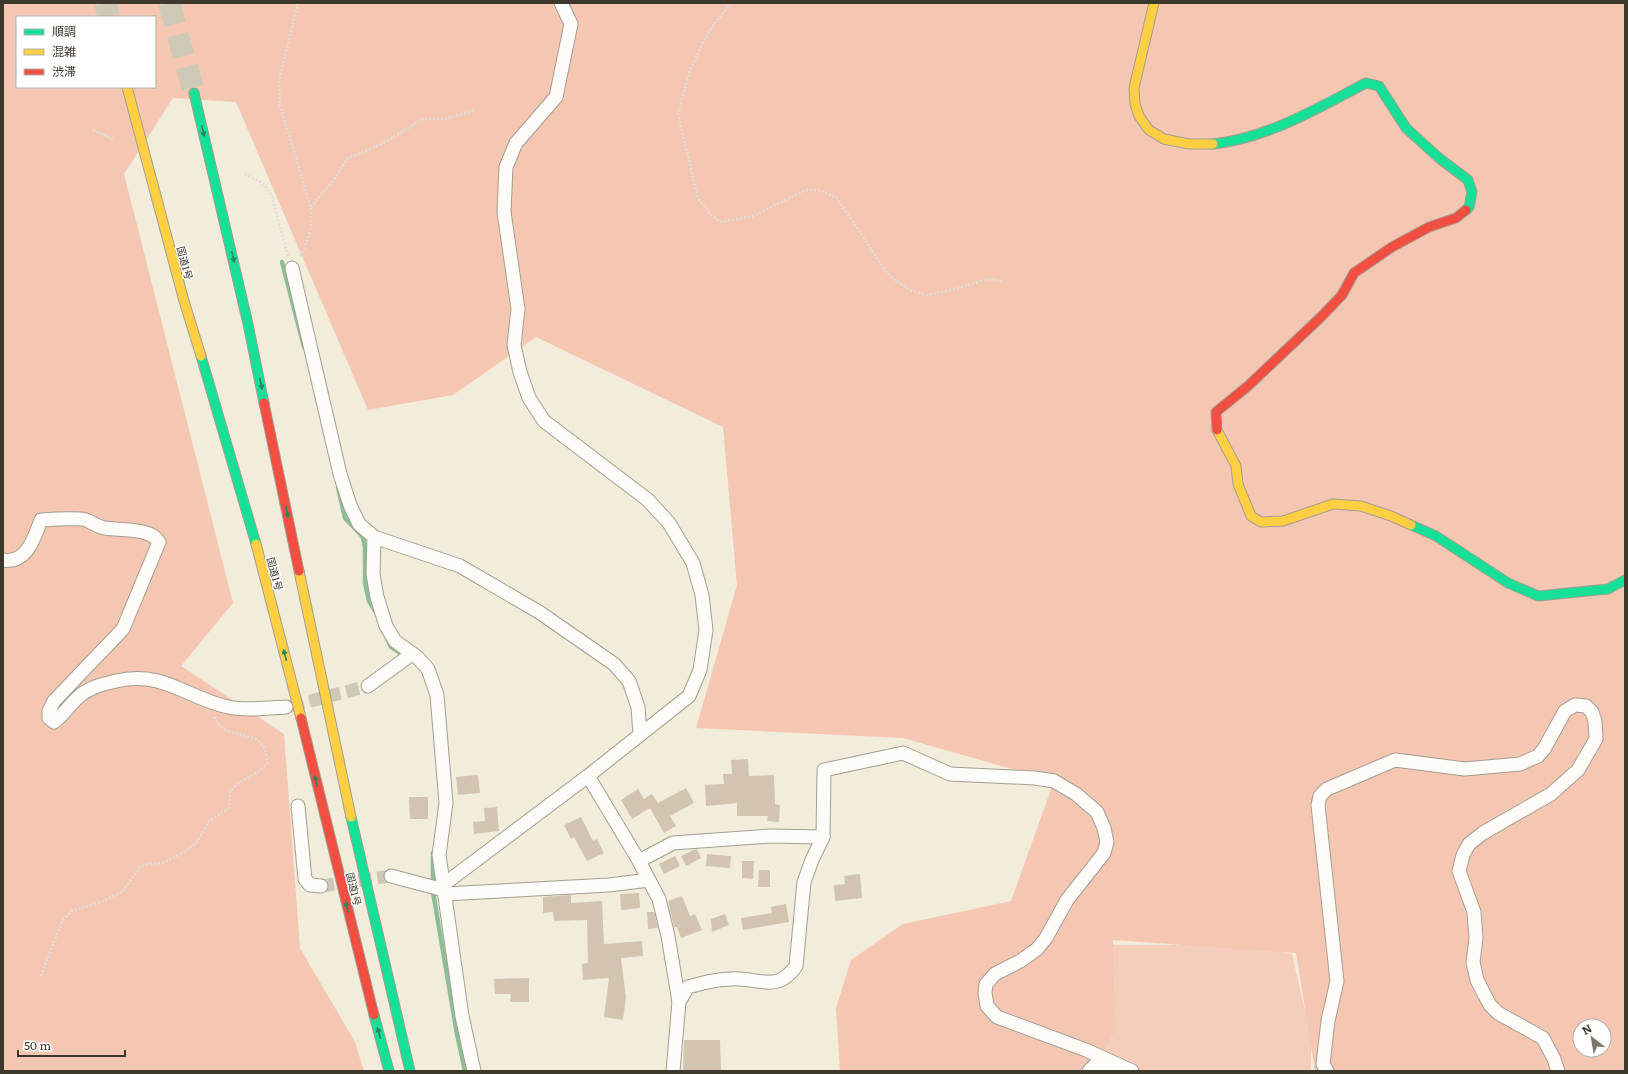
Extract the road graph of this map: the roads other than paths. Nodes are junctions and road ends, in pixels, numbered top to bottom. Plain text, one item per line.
1 (561, 3) edge
2 (1154, 3) edge
3 (127, 88) edge
4 (194, 93) tunnel mouth
5 (292, 268) road end
6 (374, 537) junction
7 (3, 560) edge
8 (1625, 580) edge
9 (412, 654) junction
10 (368, 686) tunnel mouth
11 (286, 707) tunnel mouth
12 (640, 735) junction
13 (588, 776) junction
14 (298, 806) dead end
15 (823, 837) junction
16 (639, 861) junction
17 (391, 876) tunnel mouth
18 (649, 880) junction
19 (321, 886) tunnel mouth
20 (444, 890) junction
21 (679, 1002) junction
22 (389, 1071) edge
23 (410, 1071) edge
24 (474, 1071) edge
25 (673, 1071) edge
26 (1089, 1071) edge
27 (1115, 1071) edge
28 (1132, 1071) edge
29 (1327, 1071) edge
30 (1558, 1071) edge

1 - 12 street
2 - 8 main road
22 -> 3 main road, 国道1号
4 -> 23 main road, 国道1号
5 - 6 street
6 - 9 street
6 - 12 street
7 - 11 street
9 - 10 street
9 - 20 street
12 - 13 street
13 - 16 street
13 - 20 street
14 - 19 street
15 - 16 street
15 - 21 street
15 - 28 street
16 - 18 street
17 - 20 street
18 - 20 street
18 - 21 street
20 - 24 street
21 - 25 street
26 - 27 street
29 - 30 street

